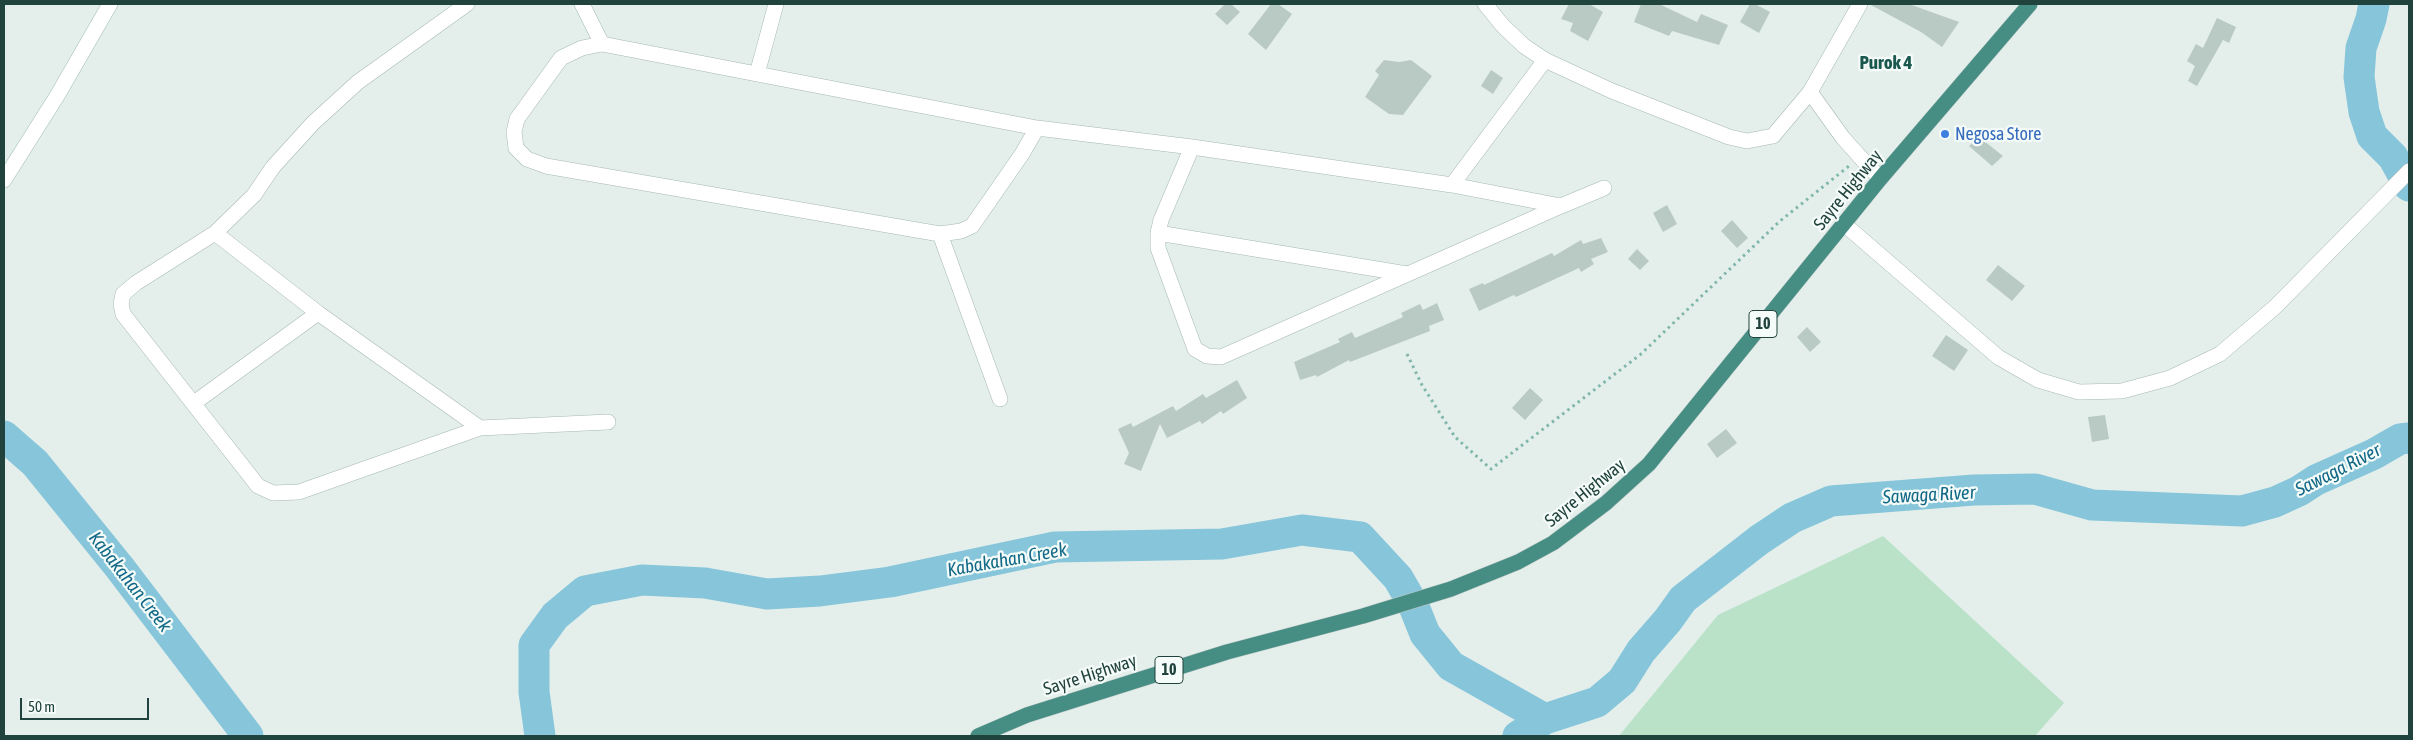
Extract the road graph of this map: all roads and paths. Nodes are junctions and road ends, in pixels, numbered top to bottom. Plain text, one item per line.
1 (110, 4) edge
2 (467, 4) edge
3 (582, 4) edge
4 (776, 4) edge
5 (1485, 4) edge
6 (1860, 4) edge
7 (2030, 4) edge
8 (602, 44) junction
9 (1545, 60) junction
10 (757, 74) junction
11 (1810, 92) junction
12 (1037, 128) junction
13 (1192, 147) junction
14 (1859, 158) junction
15 (2409, 171) edge
16 (1880, 179) junction
17 (4, 180) edge
18 (1452, 185) junction
19 (1604, 188) dead end
20 (1561, 206) junction
21 (1844, 224) junction
22 (215, 233) junction
23 (1158, 233) junction
24 (940, 234) junction
25 (1408, 274) junction
26 (318, 313) junction
27 (1407, 354) dead end
28 (1000, 399) dead end
29 (194, 403) junction
30 (608, 422) dead end
31 (480, 428) junction
32 (978, 736) edge

1 - 17 street
2 - 22 street
3 - 8 street
4 - 10 street
5 - 9 street
6 - 11 street
7 - 16 highway, Sayre Highway / 10
8 - 10 street
8 - 24 street
9 - 11 street
9 - 18 street
10 - 12 street
11 - 14 street
12 - 13 street
12 - 24 street
13 - 18 street
13 - 23 street
14 - 16 street
14 - 27 path
15 - 21 street
16 - 21 highway, Sayre Highway / 10
18 - 20 street
19 - 20 street
20 - 25 street
21 - 32 highway, Sayre Highway / 10
22 - 26 street
22 - 29 street
23 - 25 street
23 - 25 street
24 - 28 street
26 - 29 street
26 - 31 street
29 - 31 street
30 - 31 street

